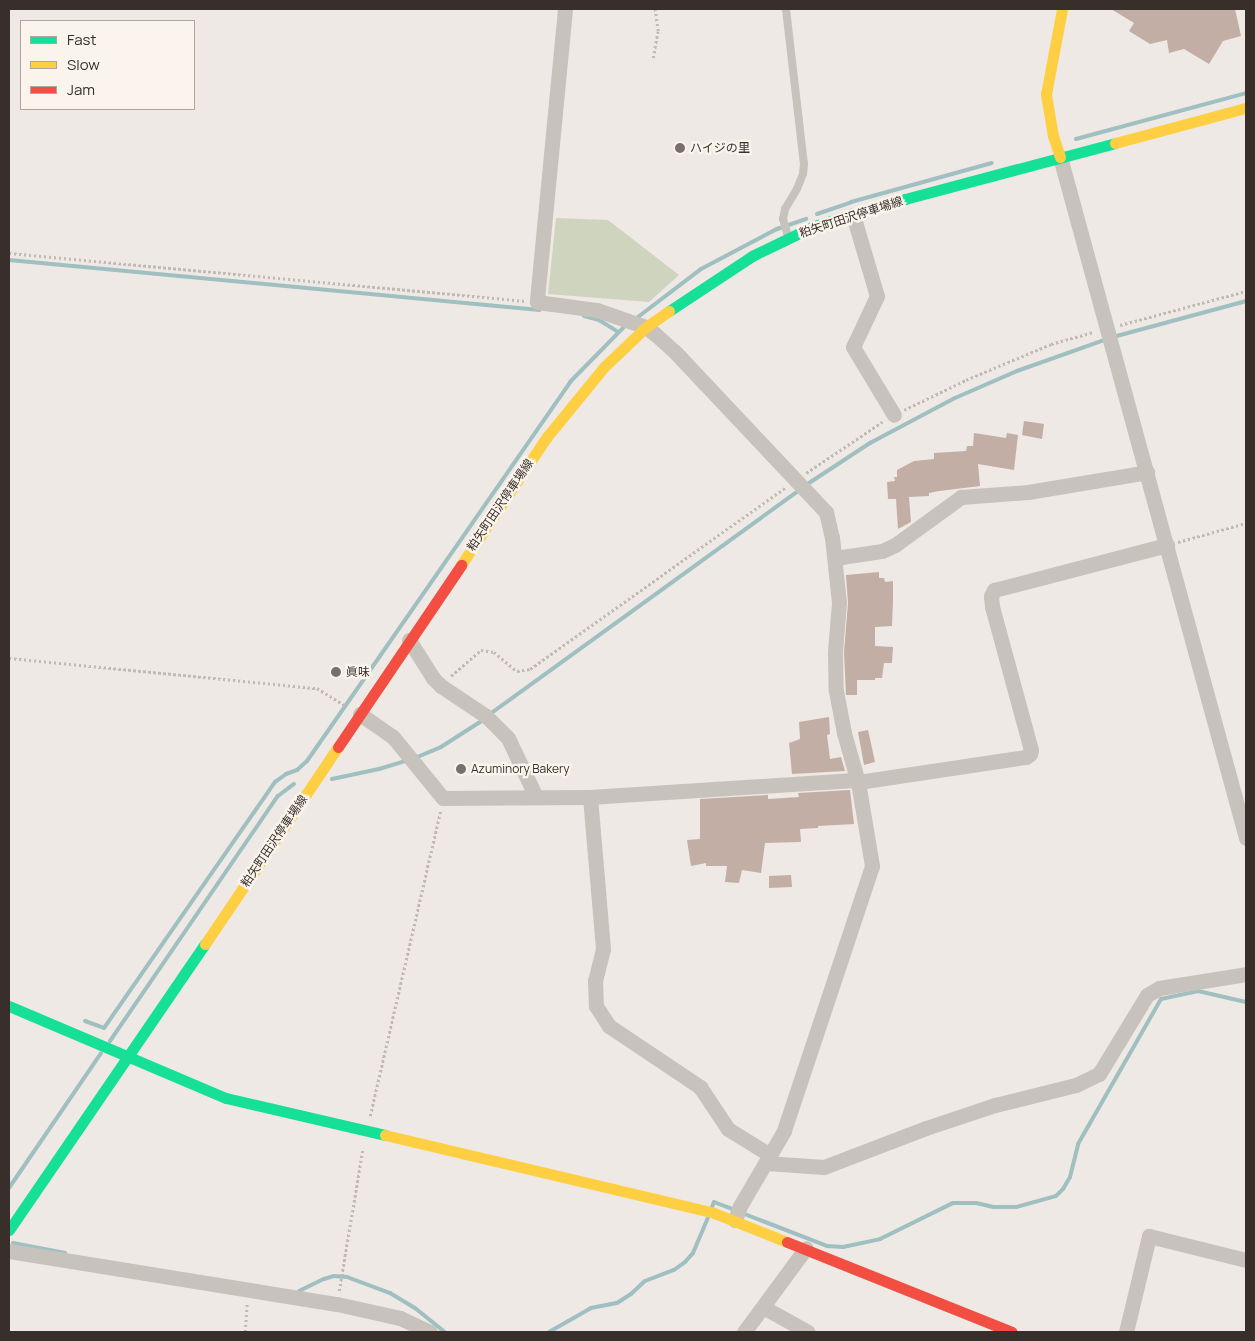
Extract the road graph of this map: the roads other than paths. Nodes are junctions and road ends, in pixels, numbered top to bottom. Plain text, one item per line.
1 (565, 9) edge
2 (786, 9) edge
3 (1062, 9) edge
4 (1246, 108) edge
5 (1060, 157) junction
6 (853, 215) junction
7 (788, 237) junction
8 (646, 327) junction
9 (894, 415) road end
10 (1147, 472) junction
11 (1167, 545) junction
12 (834, 558) junction
13 (409, 640) junction
14 (360, 714) junction
15 (858, 782) junction
16 (536, 797) junction
17 (590, 797) junction
18 (1246, 838) edge
19 (1246, 974) edge
20 (9, 1006) edge
21 (129, 1057) junction
22 (768, 1159) junction
23 (737, 1214) junction
24 (9, 1230) edge
25 (806, 1248) junction
26 (9, 1251) edge
27 (1246, 1260) edge
28 (763, 1307) junction
29 (430, 1332) edge
30 (744, 1332) edge
31 (808, 1332) edge
32 (1012, 1332) edge
33 (1126, 1332) edge

1 - 8 street
2 - 7 lane
3 - 5 main road
4 - 5 main road, 粕矢町田沢停車場線
5 - 6 main road, 粕矢町田沢停車場線
5 - 10 street
6 - 7 main road, 粕矢町田沢停車場線
6 - 9 street
7 - 8 main road, 粕矢町田沢停車場線
8 - 12 street
8 - 13 main road, 粕矢町田沢停車場線
10 - 11 street
10 - 12 street
11 - 15 street
11 - 18 street
12 - 15 street
13 - 14 main road, 粕矢町田沢停車場線
13 - 16 street
14 - 16 street
14 - 21 main road, 粕矢町田沢停車場線
15 - 17 street
15 - 22 street
16 - 17 street
17 - 22 street
19 - 22 street
20 - 21 main road
21 - 23 main road
21 - 24 main road, 粕矢町田沢停車場線
22 - 23 street
23 - 25 main road
25 - 28 street
25 - 32 main road
26 - 29 street
27 - 33 street
28 - 30 street
28 - 31 street

